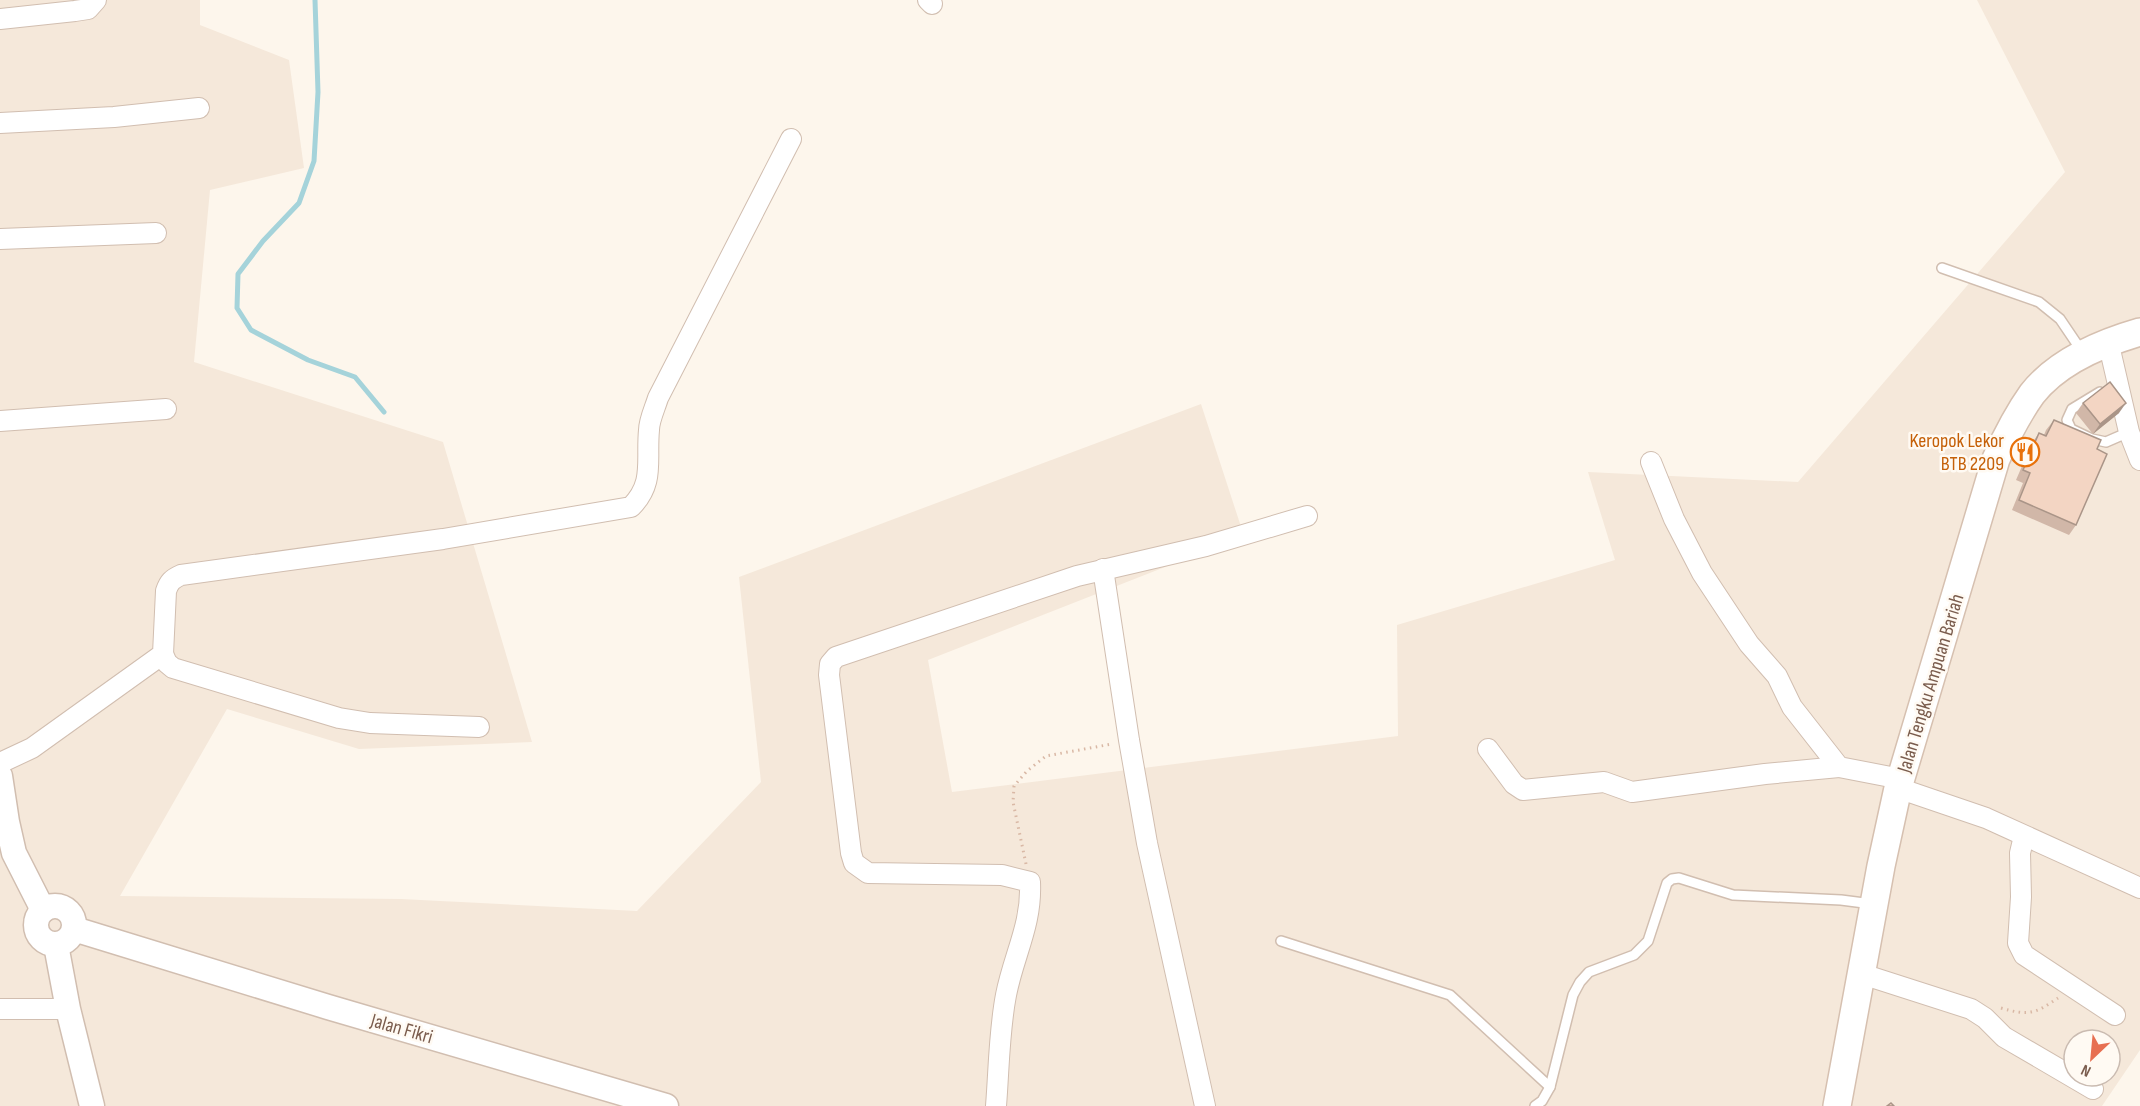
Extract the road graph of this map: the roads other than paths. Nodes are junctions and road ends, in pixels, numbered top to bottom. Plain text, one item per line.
1 (96, 0) edge
2 (0, 19) edge
3 (199, 108) dead end
4 (0, 123) edge
5 (791, 139) dead end
6 (156, 233) dead end
7 (0, 239) edge
8 (1942, 268) dead end
9 (2140, 332) edge
10 (2108, 341) junction
11 (2085, 355) junction
12 (2117, 381) junction
13 (166, 409) dead end
14 (0, 421) edge
15 (2129, 432) junction
16 (2140, 460) edge
17 (1652, 462) dead end
18 (1306, 516) dead end
19 (1103, 569) junction
20 (163, 654) junction
21 (479, 728) dead end
22 (1488, 749) dead end
23 (0, 763) edge
24 (1839, 767) junction
25 (0, 776) edge
26 (1899, 783) junction
27 (2024, 836) junction
28 (2140, 888) edge
29 (1875, 904) junction
30 (43, 910) junction
31 (74, 929) junction
32 (1281, 941) dead end
33 (56, 945) junction
34 (1862, 974) junction
35 (0, 1009) edge
36 (2115, 1015) dead end
37 (71, 1020) junction
38 (1550, 1087) junction
39 (2093, 1089) dead end
40 (92, 1106) edge
41 (666, 1106) edge
42 (996, 1106) edge
43 (1205, 1106) edge
44 (1535, 1106) edge
45 (1837, 1106) edge

1 - 2 street
3 - 4 street
5 - 20 street
6 - 7 street
8 - 11 lane
9 - 10 main road, Jalan Tengku Ampuan Bariah
10 - 11 main road, Jalan Tengku Ampuan Bariah
10 - 12 street
11 - 26 main road, Jalan Tengku Ampuan Bariah
12 - 15 street
12 - 15 lane
13 - 14 street
15 - 16 street
17 - 24 street
18 - 19 street
19 - 42 street
19 - 43 street
20 - 21 street
20 - 23 street
22 - 24 street
24 - 26 street
25 - 30 street
26 - 27 street
26 - 29 main road, Jalan Tengku Ampuan Bariah
27 - 28 street
27 - 36 street
29 - 34 main road, Jalan Tengku Ampuan Bariah
29 - 38 lane
30 - 31 street
30 - 33 street
31 - 33 street
31 - 41 street, Jalan Fikri
32 - 38 lane
33 - 37 street
34 - 39 street
34 - 45 main road, Jalan Tengku Ampuan Bariah
35 - 37 street
37 - 40 street
38 - 44 lane

